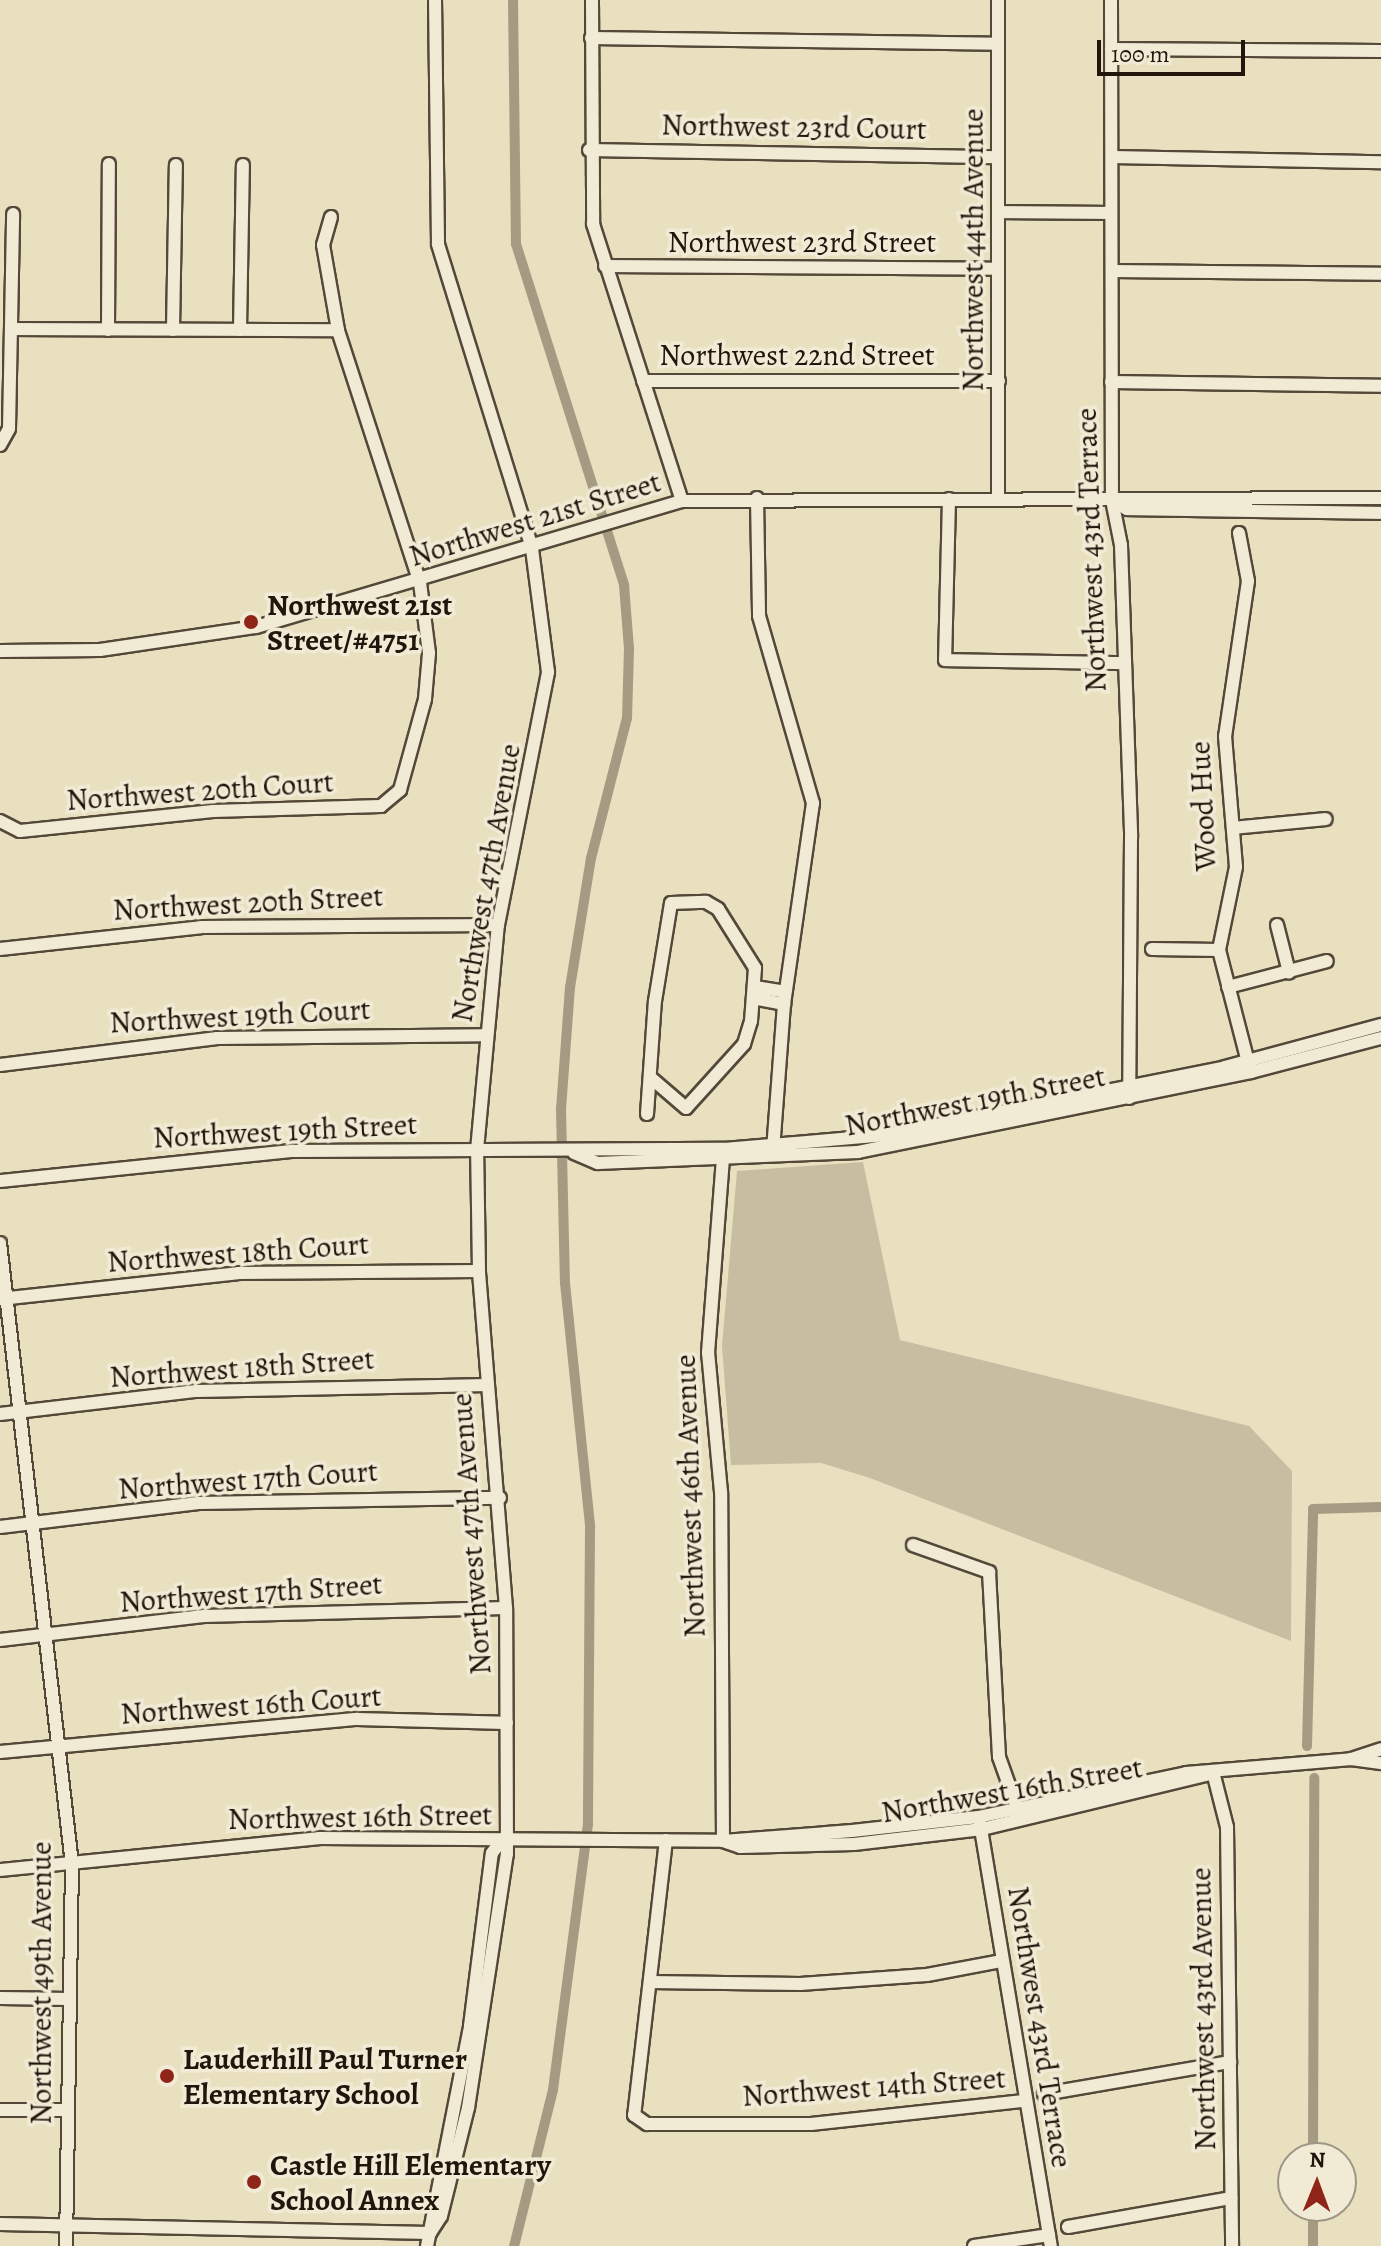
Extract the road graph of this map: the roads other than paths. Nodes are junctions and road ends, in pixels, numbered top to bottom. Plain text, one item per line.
1 (435, 0) edge
2 (592, 0) edge
3 (998, 0) edge
4 (1111, 0) edge
5 (591, 38) junction
6 (998, 44) junction
7 (1111, 49) junction
8 (1381, 51) edge
9 (589, 150) junction
10 (998, 157) junction
11 (1112, 157) junction
12 (1381, 162) edge
13 (109, 164) dead end
14 (176, 165) dead end
15 (243, 165) dead end
16 (998, 212) junction
17 (1110, 213) junction
18 (13, 214) dead end
19 (331, 217) dead end
20 (605, 266) junction
21 (998, 269) junction
22 (1112, 271) junction
23 (1381, 274) edge
24 (11, 329) junction
25 (108, 330) junction
26 (173, 330) junction
27 (240, 330) junction
28 (338, 330) junction
29 (643, 381) junction
30 (999, 381) junction
31 (1111, 382) junction
32 (1381, 386) edge
33 (0, 445) edge
34 (757, 498) junction
35 (1381, 498) edge
36 (949, 499) junction
37 (998, 499) junction
38 (1112, 500) junction
39 (682, 501) junction
40 (1381, 513) edge
41 (1239, 533) dead end
42 (532, 548) junction
43 (420, 583) junction
44 (0, 651) edge
45 (1123, 663) junction
46 (1326, 819) dead end
47 (5, 825) edge
48 (1233, 828) junction
49 (498, 925) junction
50 (1277, 925) dead end
51 (0, 949) edge
52 (1152, 949) dead end
53 (1219, 950) junction
54 (1327, 961) dead end
55 (1289, 972) junction
56 (1228, 987) junction
57 (754, 993) junction
58 (784, 998) junction
59 (1381, 1025) edge
60 (484, 1035) junction
61 (1381, 1038) edge
62 (0, 1065) edge
63 (1249, 1067) junction
64 (651, 1078) junction
65 (1128, 1092) junction
66 (647, 1114) dead end
67 (477, 1150) junction
68 (773, 1153) junction
69 (724, 1156) junction
70 (0, 1181) edge
71 (0, 1243) edge
72 (479, 1271) junction
73 (3, 1299) edge
74 (488, 1385) junction
75 (20, 1413) junction
76 (0, 1414) edge
77 (500, 1498) junction
78 (33, 1525) junction
79 (0, 1527) edge
80 (913, 1545) dead end
81 (506, 1608) junction
82 (45, 1637) junction
83 (0, 1640) edge
84 (507, 1723) junction
85 (57, 1748) junction
86 (1381, 1749) edge
87 (0, 1752) edge
88 (1351, 1759) junction
89 (1381, 1763) edge
90 (1213, 1772) junction
91 (1019, 1814) junction
92 (980, 1823) junction
93 (503, 1839) junction
94 (666, 1840) junction
95 (723, 1841) junction
96 (72, 1864) junction
97 (0, 1870) edge
98 (1001, 1961) junction
99 (650, 1982) junction
100 (0, 1998) edge
101 (69, 1999) junction
102 (1230, 2062) junction
103 (1044, 2094) dead end
104 (1024, 2101) junction
105 (0, 2110) edge
106 (68, 2110) junction
107 (1231, 2198) junction
108 (0, 2224) edge
109 (67, 2225) junction
110 (1068, 2227) dead end
111 (429, 2239) edge
112 (1050, 2241) edge
113 (66, 2246) edge
114 (974, 2246) edge
115 (1232, 2246) edge

1 - 42 street, Northwest 47th Avenue
2 - 5 street
3 - 6 street, Northwest 44th Avenue
4 - 7 street, Northwest 43rd Terrace
5 - 6 street
5 - 9 street
6 - 10 street, Northwest 44th Avenue
7 - 8 street
7 - 11 street, Northwest 43rd Terrace
9 - 10 street, Northwest 23rd Court
9 - 20 street
10 - 16 street, Northwest 44th Avenue
11 - 12 street
11 - 17 street, Northwest 43rd Terrace
13 - 25 street
14 - 26 street
15 - 27 street
16 - 17 street
16 - 21 street, Northwest 44th Avenue
17 - 22 street, Northwest 43rd Terrace
18 - 24 street
19 - 28 street
20 - 21 street, Northwest 23rd Street
20 - 29 street
21 - 30 street, Northwest 44th Avenue
22 - 23 street
22 - 31 street, Northwest 43rd Terrace
24 - 25 street
24 - 33 street
25 - 26 street
26 - 27 street
27 - 28 street
28 - 43 street
29 - 30 street, Northwest 22nd Street
29 - 39 street
30 - 37 street, Northwest 44th Avenue
31 - 32 street
31 - 38 street, Northwest 43rd Terrace
34 - 36 street, Northwest 21st Street
34 - 39 street, Northwest 21st Street
34 - 58 street
35 - 38 street, Northwest 21st Street
36 - 37 street, Northwest 21st Street
36 - 45 street
37 - 38 street, Northwest 21st Street
38 - 40 street, Northwest 21st Street
38 - 45 street, Northwest 43rd Terrace
39 - 42 street, Northwest 21st Street
41 - 48 street, Wood Hue
42 - 43 street, Northwest 21st Street
42 - 49 street, Northwest 47th Avenue
43 - 44 street, Northwest 21st Street
43 - 47 street, Northwest 20th Court
45 - 65 street, Northwest 43rd Terrace
46 - 48 street
48 - 53 street, Wood Hue
49 - 51 street, Northwest 20th Street
49 - 60 street, Northwest 47th Avenue
50 - 55 street
52 - 53 street
53 - 56 street, Wood Hue
54 - 55 street
55 - 56 street
56 - 63 street, Wood Hue
57 - 58 street
57 - 64 street
57 - 64 street
58 - 68 street
59 - 63 street, Northwest 19th Street
60 - 62 street, Northwest 19th Court
60 - 67 street, Northwest 47th Avenue
61 - 63 street, Northwest 19th Street
63 - 65 street, Northwest 19th Street
64 - 66 street
65 - 68 street, Northwest 19th Street
67 - 69 street, Northwest 19th Street
67 - 70 street, Northwest 19th Street
67 - 72 street, Northwest 47th Avenue
68 - 69 street, Northwest 19th Street
69 - 95 street, Northwest 46th Avenue
71 - 73 street, Northwest 49th Avenue
72 - 73 street, Northwest 18th Court
72 - 74 street, Northwest 47th Avenue
73 - 75 street, Northwest 49th Avenue
74 - 75 street, Northwest 18th Street
74 - 77 street, Northwest 47th Avenue
75 - 76 street, Northwest 18th Street
75 - 78 street, Northwest 49th Avenue
77 - 78 street, Northwest 17th Court
77 - 81 street, Northwest 47th Avenue
78 - 79 street, Northwest 17th Court
78 - 82 street, Northwest 49th Avenue
80 - 91 street
81 - 82 street, Northwest 17th Street
81 - 84 street, Northwest 47th Avenue
82 - 83 street, Northwest 17th Street
82 - 85 street, Northwest 49th Avenue
84 - 85 street, Northwest 16th Court
84 - 93 street, Northwest 47th Avenue
85 - 87 street, Northwest 16th Court
85 - 96 street, Northwest 49th Avenue
86 - 88 street, Northwest 16th Street
88 - 89 street, Northwest 16th Street
88 - 90 street, Northwest 16th Street
90 - 91 street, Northwest 16th Street
90 - 102 street, Northwest 43rd Avenue
91 - 92 street, Northwest 16th Street
92 - 95 street, Northwest 16th Street
92 - 98 street, Northwest 43rd Terrace
93 - 94 street, Northwest 16th Street
93 - 96 street, Northwest 16th Street
93 - 111 street, Northwest 47th Avenue
94 - 95 street, Northwest 16th Street
94 - 99 street
96 - 97 street, Northwest 16th Street
96 - 101 street, Northwest 49th Avenue
98 - 99 street
98 - 104 street, Northwest 43rd Terrace
99 - 104 street, Northwest 14th Street
100 - 101 street
101 - 106 street, Northwest 49th Avenue
102 - 103 street, Northwest 14th Street
102 - 107 street, Northwest 43rd Avenue
104 - 112 street, Northwest 43rd Terrace
105 - 106 street
106 - 109 street, Northwest 49th Avenue
107 - 110 street
107 - 115 street, Northwest 43rd Avenue
108 - 109 street
109 - 111 street
109 - 113 street, Northwest 49th Avenue
112 - 114 street

